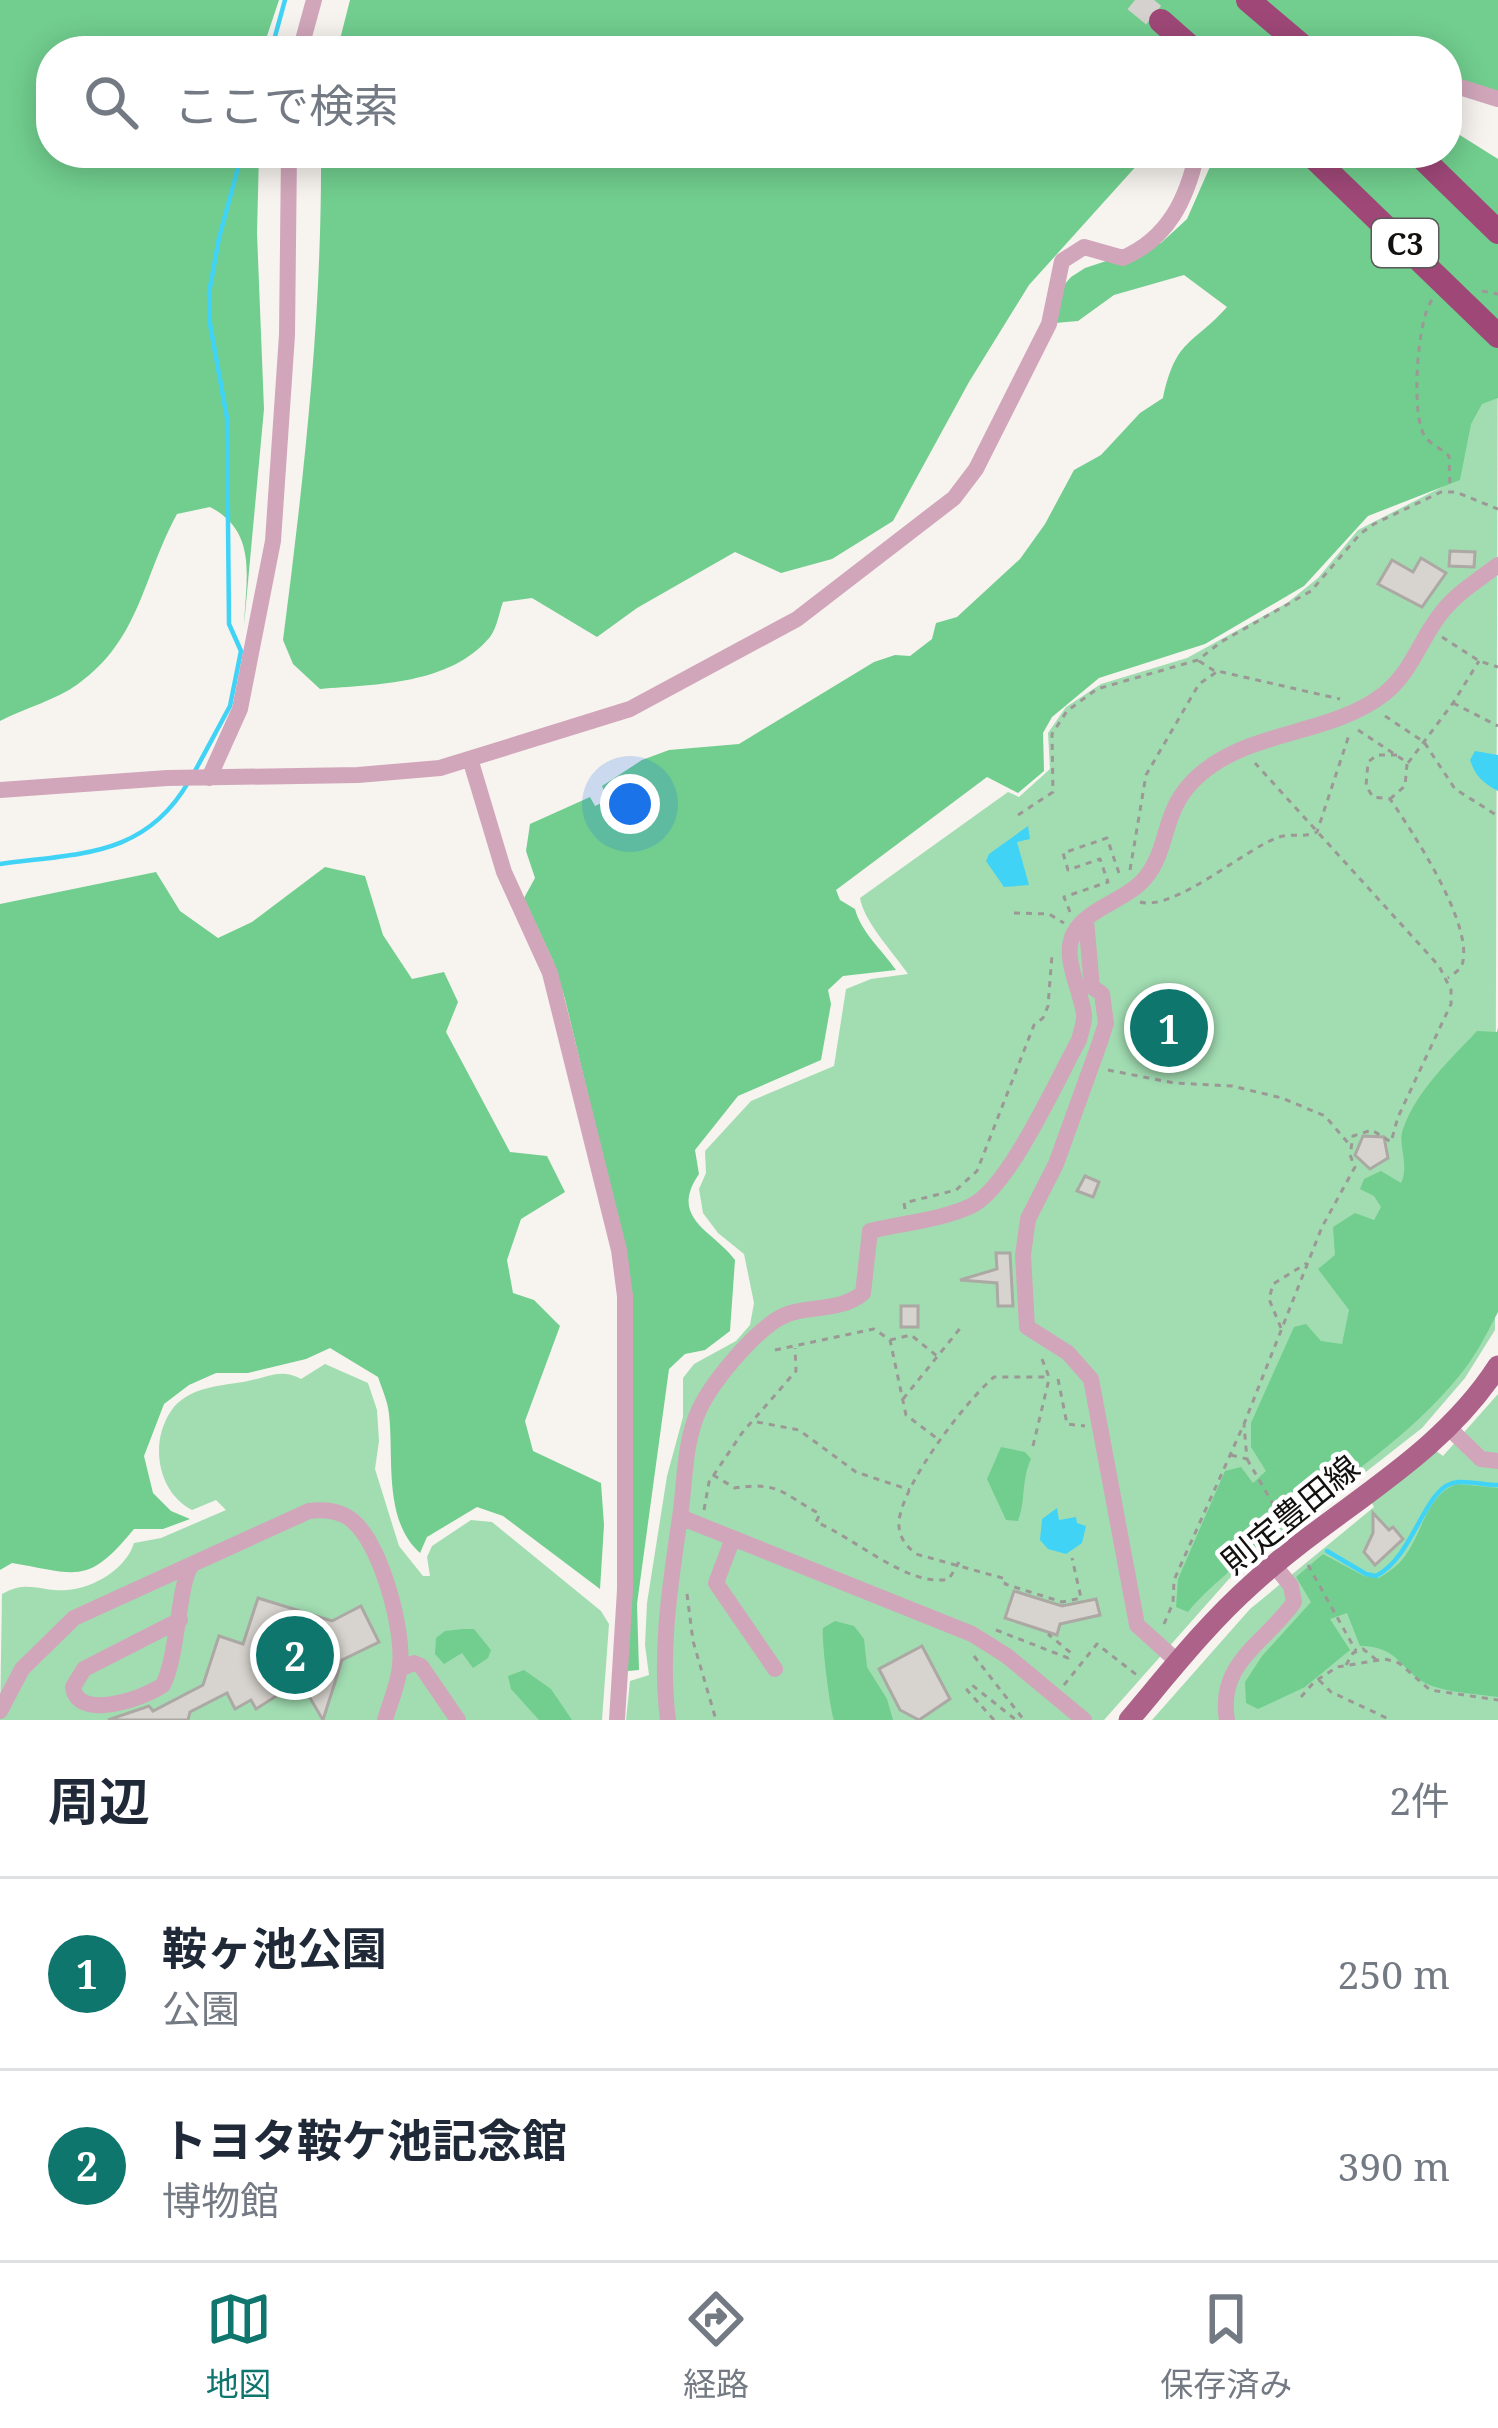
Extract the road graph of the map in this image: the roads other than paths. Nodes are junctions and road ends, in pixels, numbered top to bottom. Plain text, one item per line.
1 (314, 0) edge
2 (1248, 0) edge
3 (1161, 21) tunnel mouth
4 (304, 36) edge
5 (1178, 36) edge
6 (1290, 36) edge
7 (1462, 88) edge
8 (1498, 99) edge
9 (289, 168) edge
10 (1193, 168) edge
11 (1324, 168) edge
12 (1433, 168) edge
13 (1498, 232) edge
14 (1498, 336) edge
15 (1498, 566) edge
16 (471, 762) junction
17 (205, 778) junction
18 (0, 790) edge
19 (1075, 929) junction
20 (1496, 1373) edge
21 (1449, 1427) junction
22 (1498, 1462) edge
23 (680, 1517) junction
24 (733, 1538) junction
25 (202, 1558) junction
26 (1274, 1565) junction
27 (180, 1620) junction
28 (1178, 1662) junction
29 (400, 1669) junction
30 (775, 1669) dead end
31 (0, 1711) edge
32 (385, 1720) edge
33 (458, 1720) edge
34 (617, 1720) edge
35 (668, 1720) edge
36 (1084, 1720) edge
37 (1129, 1720) edge
38 (1227, 1720) edge

1 - 4 street
2 - 6 highway
3 - 5 highway
7 - 8 street
9 - 17 street
10 - 16 street
11 - 14 highway, C3
12 - 13 highway, C3
15 - 19 street
16 - 17 street
16 - 34 street
17 - 18 street
19 - 23 street
19 - 28 street
20 - 21 main road, 則定豊田線
21 - 22 street
21 - 26 main road, 則定豊田線
23 - 24 street
23 - 35 street
24 - 30 street
24 - 36 street
25 - 27 street
25 - 29 street
25 - 31 street
26 - 28 main road, 則定豊田線
26 - 38 street
27 - 27 street
28 - 37 main road, 則定豊田線
29 - 32 street
29 - 33 street

